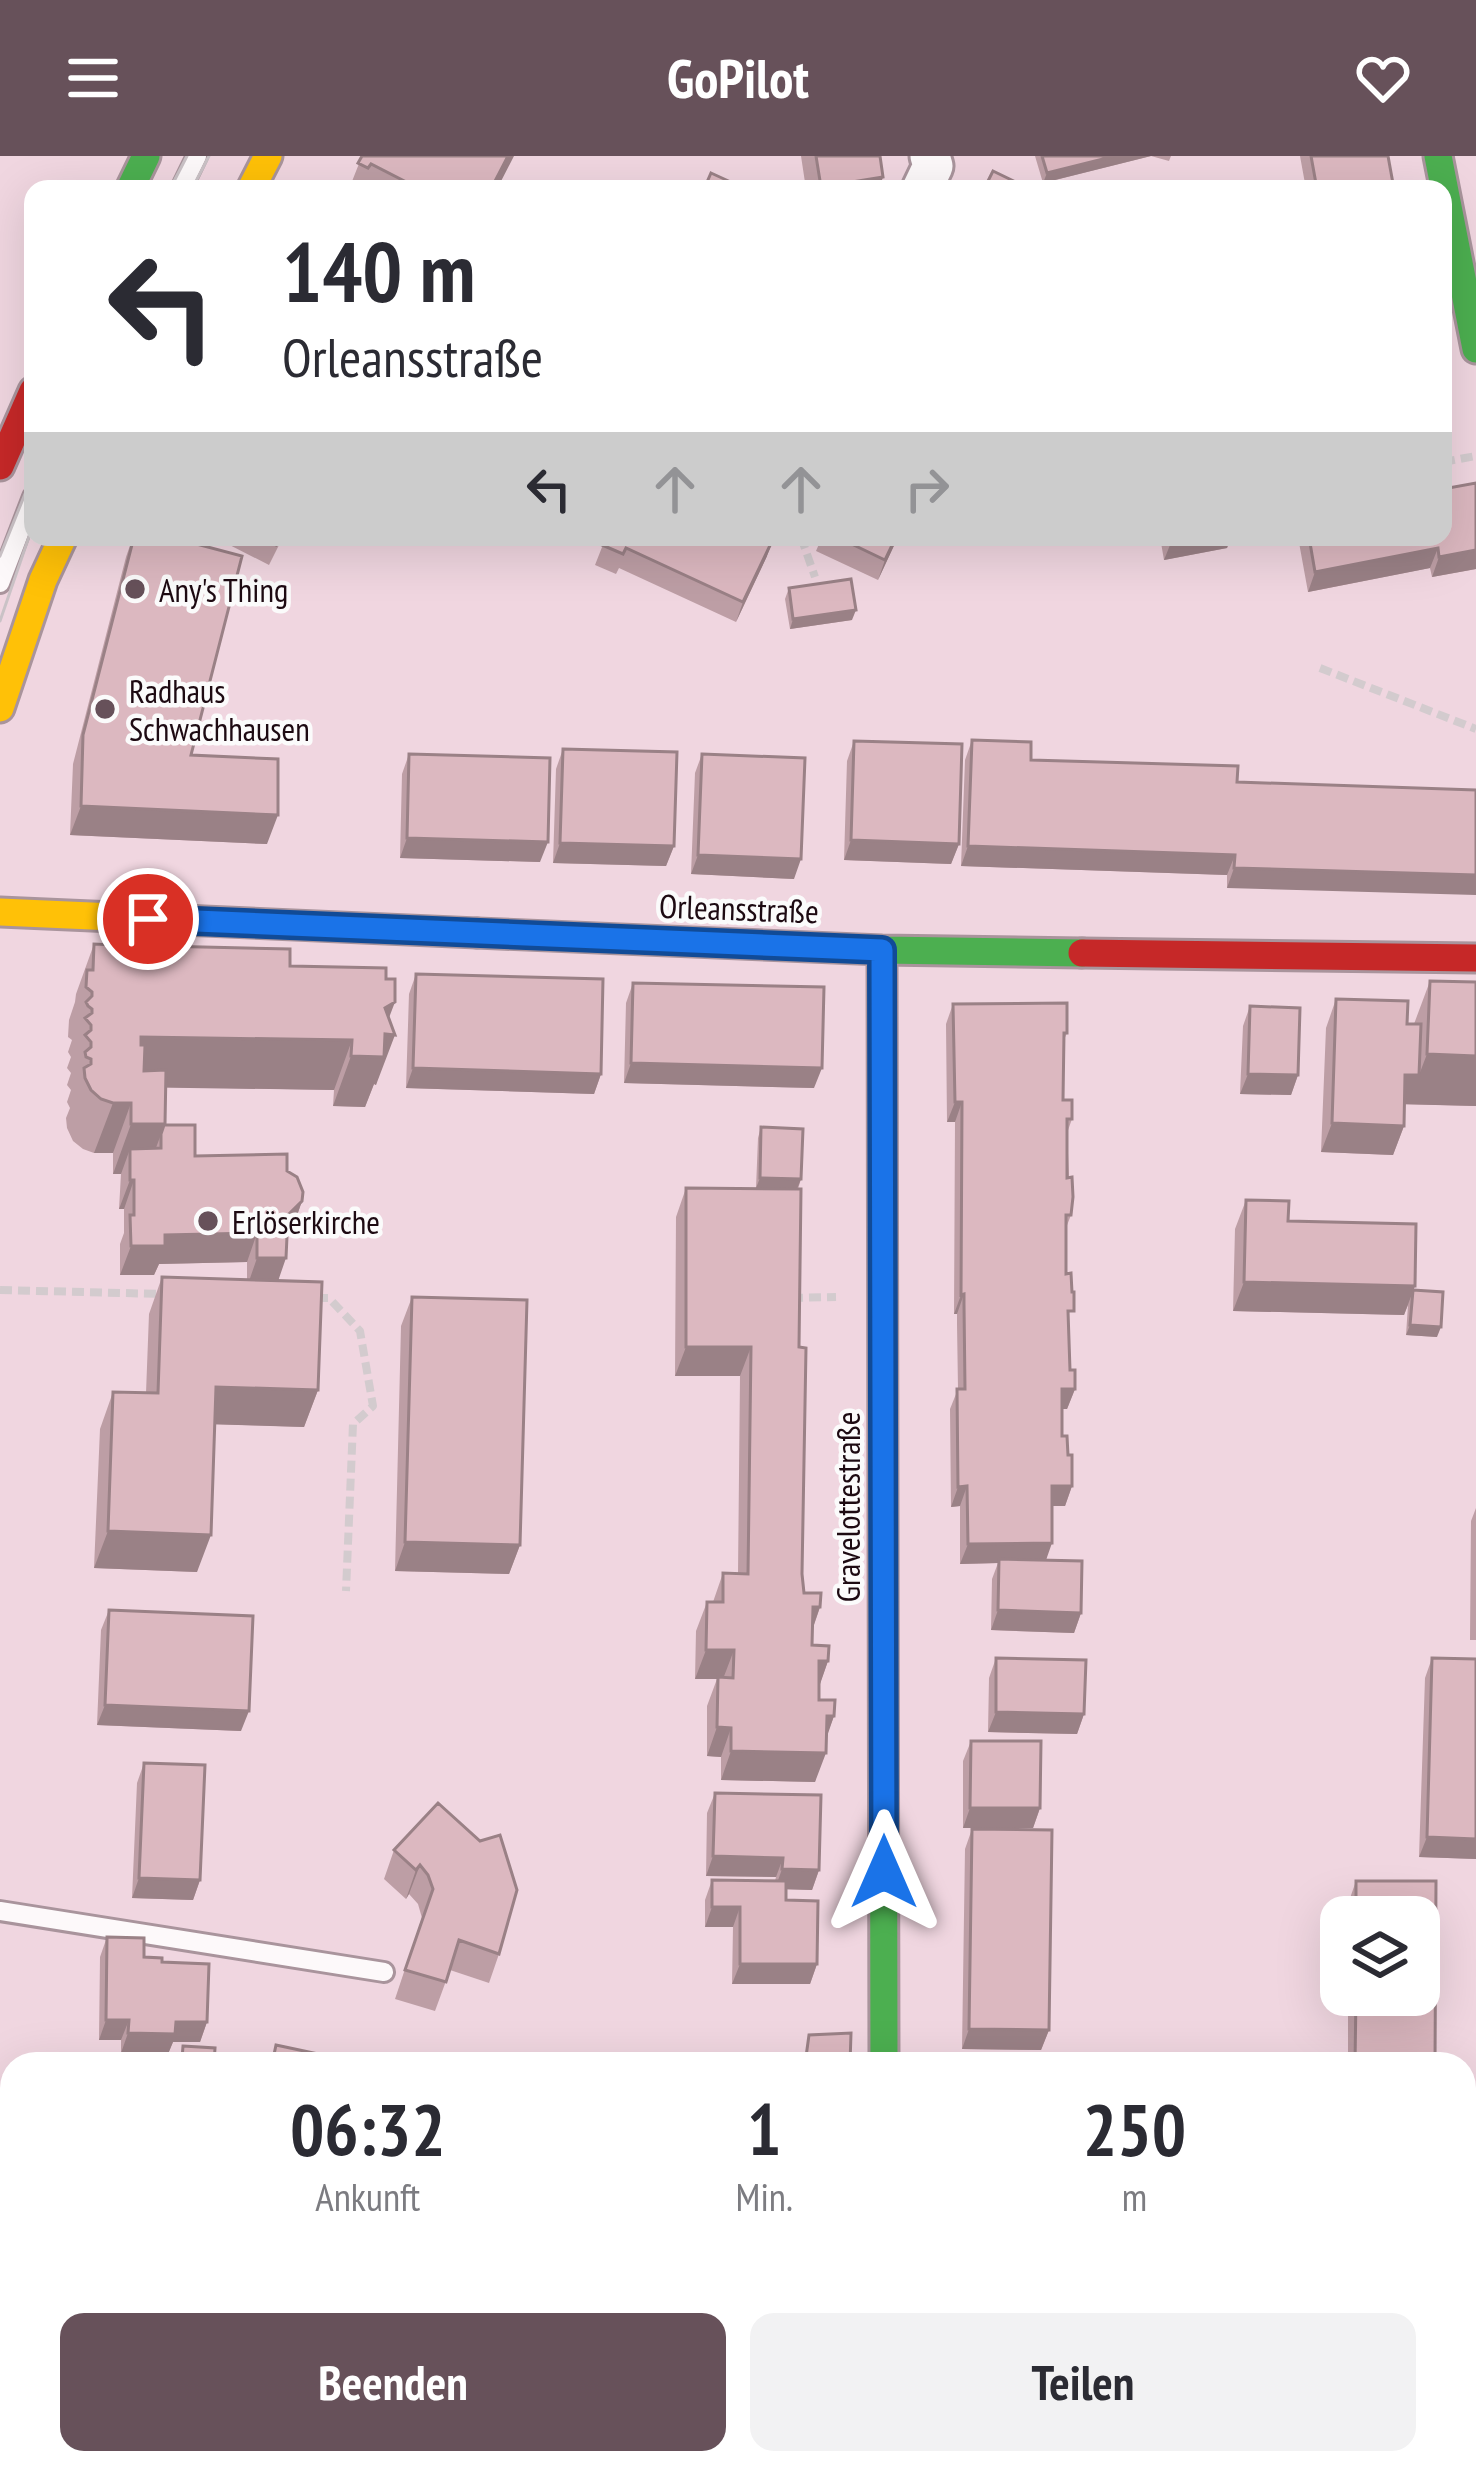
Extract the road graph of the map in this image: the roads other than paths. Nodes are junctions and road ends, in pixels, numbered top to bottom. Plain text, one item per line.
1 (1452, 227) edge
2 (1476, 349) edge
3 (24, 411) edge
4 (0, 466) edge
5 (24, 520) edge
6 (60, 546) edge
7 (0, 583) edge
8 (0, 708) edge
9 (0, 912) edge
10 (882, 950) junction
11 (1476, 958) edge
12 (0, 1911) edge
13 (384, 1972) dead end
14 (884, 2052) edge

1 - 2 street
3 - 4 street
5 - 7 lane
6 - 8 street
9 - 10 street, Orleansstraße
10 - 11 street, Orleansstraße
10 - 14 street, Gravelottestraße
12 - 13 lane

